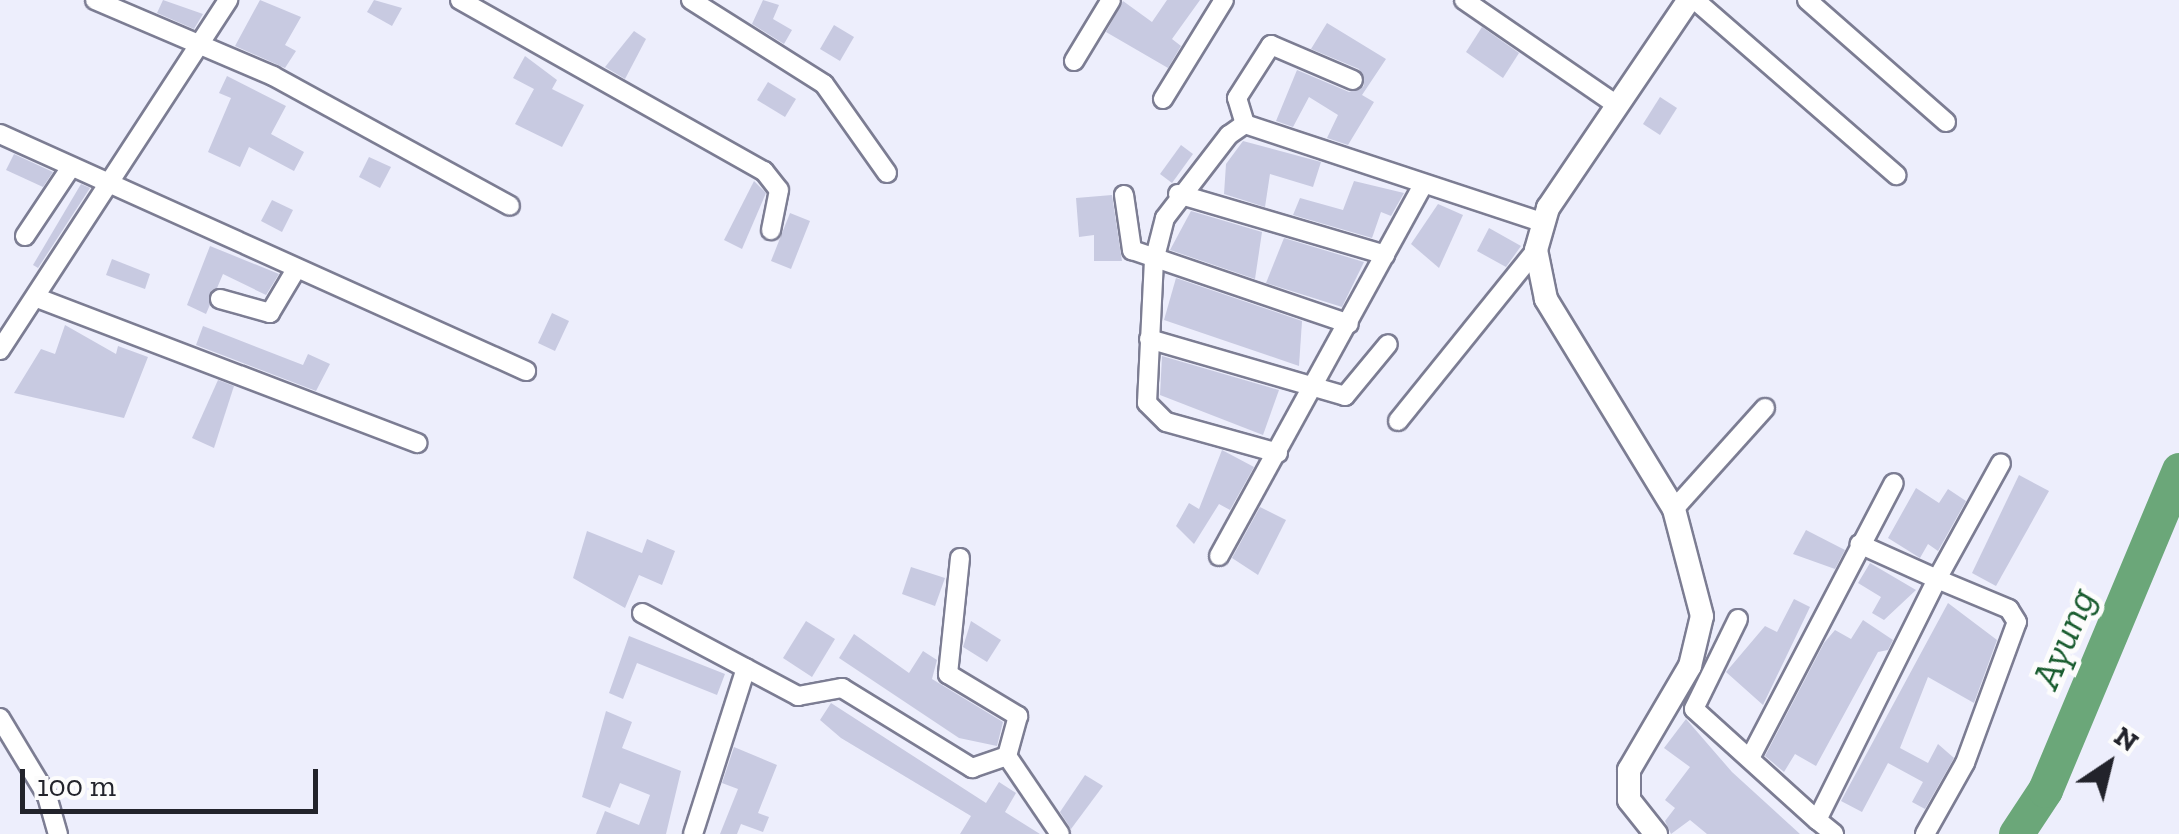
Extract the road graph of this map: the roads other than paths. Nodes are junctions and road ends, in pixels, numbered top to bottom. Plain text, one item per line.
1 (95, 0) edge
2 (228, 0) edge
3 (460, 0) edge
4 (691, 0) edge
5 (1111, 0) edge
6 (1224, 0) edge
7 (1464, 0) edge
8 (1692, 0) edge
9 (1807, 0) edge
10 (201, 46) junction
11 (1074, 61) dead end
12 (1353, 80) dead end
13 (1163, 99) dead end
14 (1618, 106) junction
15 (1946, 122) dead end
16 (1244, 124) junction
17 (0, 134) edge
18 (71, 167) junction
19 (887, 173) dead end
20 (1896, 174) dead end
21 (1422, 186) junction
22 (111, 187) junction
23 (1178, 194) junction
24 (1124, 195) dead end
25 (510, 206) dead end
26 (1542, 222) junction
27 (771, 230) dead end
28 (25, 236) dead end
29 (1536, 250) junction
30 (1385, 255) junction
31 (1154, 261) junction
32 (295, 271) junction
33 (40, 299) junction
34 (220, 299) dead end
35 (1348, 324) junction
36 (1150, 339) junction
37 (1388, 344) dead end
38 (0, 350) edge
39 (526, 371) dead end
40 (1314, 389) junction
41 (1764, 408) dead end
42 (1398, 421) dead end
43 (418, 443) dead end
44 (1278, 452) junction
45 (2000, 463) dead end
46 (1894, 483) dead end
47 (1674, 509) junction
48 (1859, 544) junction
49 (1219, 556) dead end
50 (960, 558) dead end
51 (1937, 580) junction
52 (642, 613) dead end
53 (1738, 620) dead end
54 (746, 668) junction
55 (0, 718) edge
56 (1007, 756) junction
57 (1750, 758) junction
58 (1817, 820) junction
59 (58, 834) edge
60 (693, 834) edge
61 (1060, 834) edge
62 (1656, 834) edge
63 (1834, 834) edge
64 (1924, 834) edge

1 - 10 street
2 - 10 street
3 - 27 street
4 - 19 street
5 - 11 street
6 - 13 street
7 - 14 street
8 - 14 street
8 - 20 street
9 - 15 street
10 - 22 street
10 - 25 street
12 - 16 street
14 - 26 street
16 - 21 street
16 - 23 street
17 - 18 street
18 - 22 street
18 - 28 street
21 - 26 street
21 - 30 street
22 - 32 street
22 - 33 street
23 - 30 street
23 - 31 street
24 - 31 street
26 - 29 street
29 - 42 street
29 - 47 street
30 - 35 street
31 - 35 street
31 - 36 street
32 - 34 street
32 - 39 street
33 - 38 street
33 - 43 street
35 - 40 street
36 - 40 street
36 - 44 street
37 - 40 street
40 - 44 street
41 - 47 street
44 - 49 street
45 - 51 street
46 - 48 street
47 - 62 street
48 - 51 street
48 - 57 street
50 - 56 street
51 - 58 street
51 - 64 street
52 - 54 street
53 - 57 street
54 - 56 street
54 - 60 street
55 - 59 street
56 - 61 street
57 - 58 street
58 - 63 street

